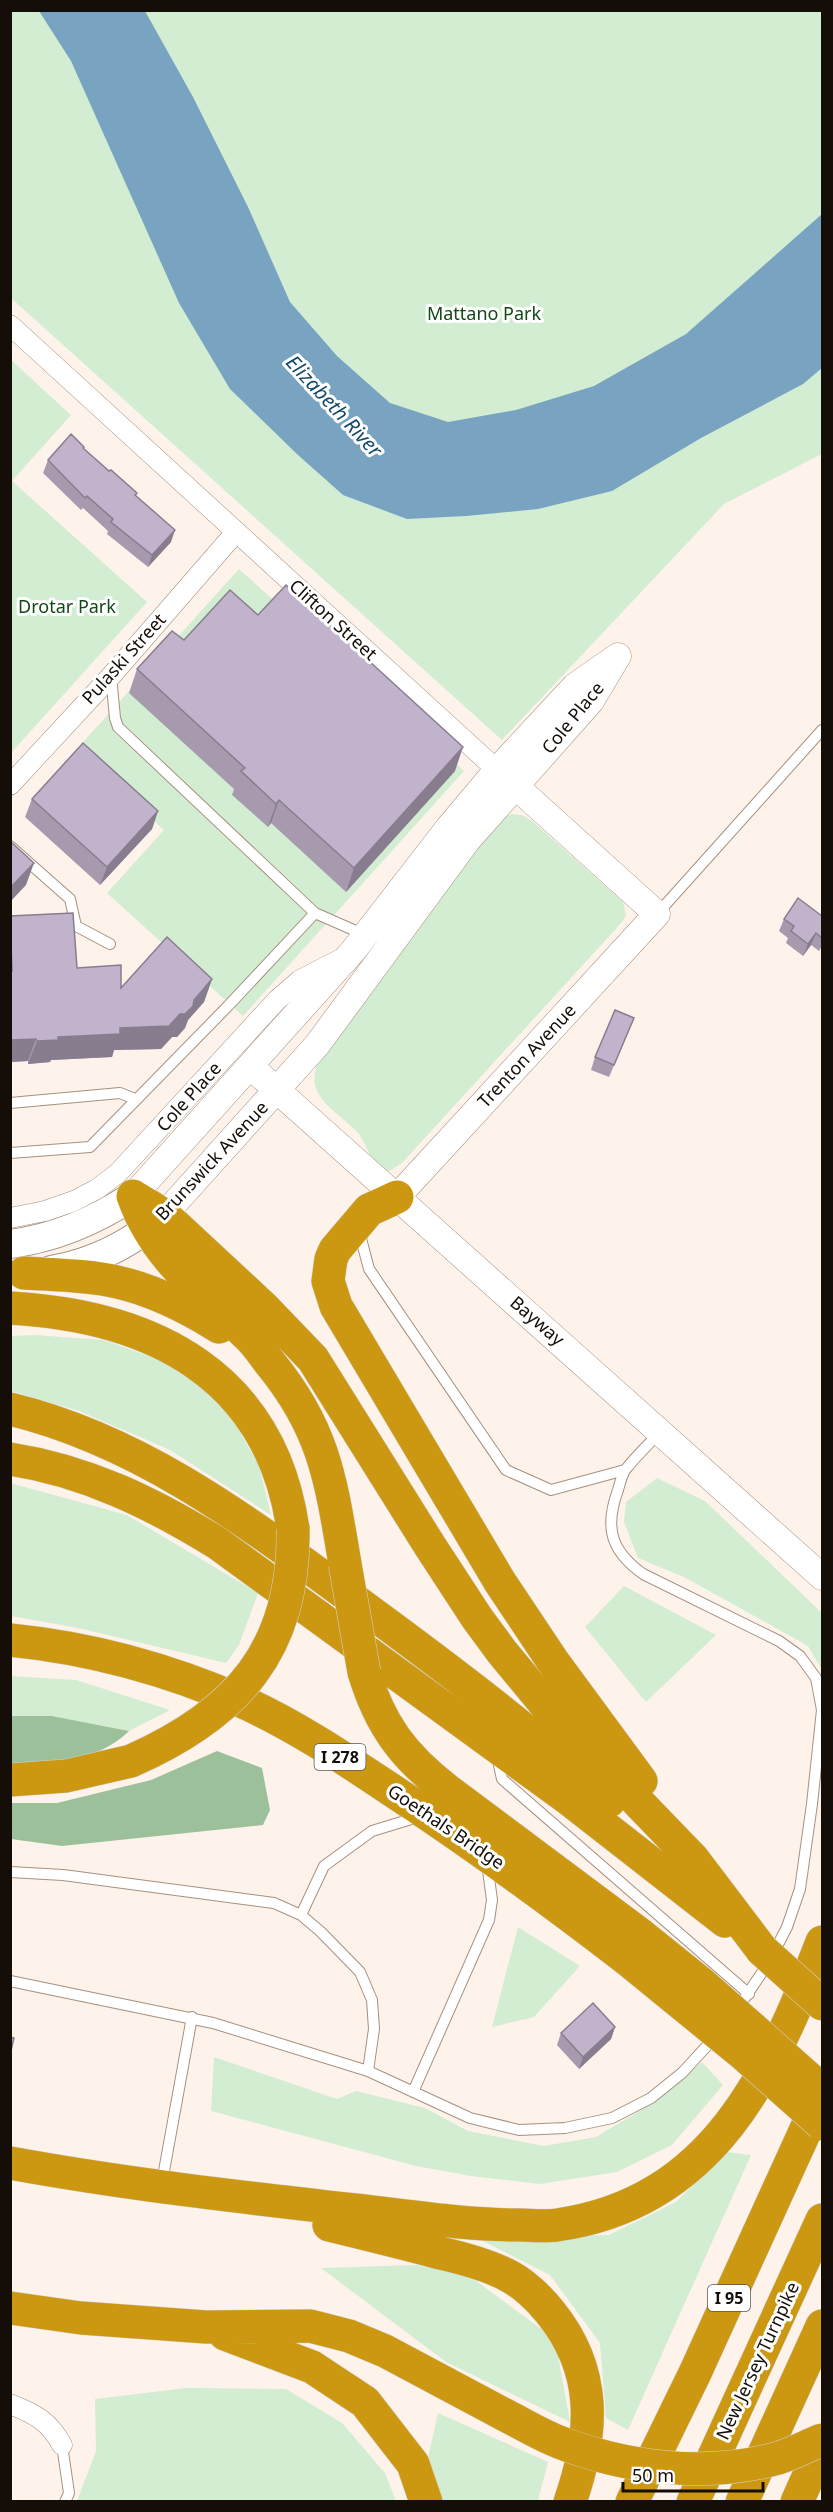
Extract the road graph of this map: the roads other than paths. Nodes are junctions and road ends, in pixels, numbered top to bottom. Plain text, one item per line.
1 (10, 325) edge
2 (236, 532) junction
3 (111, 675) junction
4 (822, 730) edge
5 (506, 778) junction
6 (10, 785) edge
7 (10, 846) edge
8 (315, 913) junction
9 (657, 914) junction
10 (360, 943) junction
11 (110, 944) dead end
12 (251, 1067) junction
13 (278, 1090) junction
14 (135, 1099) junction
15 (10, 1103) edge
16 (10, 1153) edge
17 (133, 1196) junction
18 (397, 1197) junction
19 (10, 1210) edge
20 (31, 1215) junction
21 (10, 1218) edge
22 (155, 1222) junction
23 (358, 1223) junction
24 (10, 1244) edge
25 (17, 1273) edge
26 (10, 1308) edge
27 (10, 1325) edge
28 (143, 1337) junction
29 (277, 1372) junction
30 (10, 1409) edge
31 (661, 1431) junction
32 (10, 1459) edge
33 (625, 1470) junction
34 (822, 1577) edge
35 (10, 1640) edge
36 (494, 1744) junction
37 (10, 1780) edge
38 (428, 1814) junction
39 (486, 1854) junction
40 (676, 1862) junction
41 (10, 1872) edge
42 (301, 1915) junction
43 (822, 1942) edge
44 (635, 1947) junction
45 (10, 1981) edge
46 (749, 1994) junction
47 (822, 2004) edge
48 (192, 2018) junction
49 (368, 2071) junction
50 (413, 2092) junction
51 (822, 2092) edge
52 (822, 2124) edge
53 (10, 2163) edge
54 (160, 2188) junction
55 (822, 2220) edge
56 (10, 2308) edge
57 (822, 2326) edge
58 (206, 2327) junction
59 (10, 2404) edge
60 (822, 2440) edge
61 (62, 2445) joint
62 (822, 2446) edge
63 (65, 2502) edge
64 (426, 2502) edge
65 (570, 2502) edge
66 (632, 2502) edge
67 (693, 2502) edge
68 (742, 2502) edge
69 (797, 2502) edge

1 - 2 street, Clifton Street
2 - 3 street, Pulaski Street
2 - 5 street, Clifton Street
3 - 6 street, Pulaski Street
3 - 8 lane
4 - 9 lane
5 - 5 street, Cole Place
5 - 9 street, Clifton Street
5 - 10 street, Cole Place
5 - 13 street, Cole Place
7 - 11 lane
8 - 10 lane
8 - 14 lane
9 - 18 street, Trenton Avenue
10 - 12 street, Cole Place
10 - 20 street, Cole Place
12 - 13 street, Bayway
12 - 17 street, Brunswick Avenue
13 - 18 street, Bayway
13 - 22 street, Brunswick Avenue
14 - 15 lane
14 - 16 lane
17 - 22 highway
17 - 24 main road, Brunswick Avenue
18 - 23 highway
18 - 31 street, Bayway
19 - 20 street
20 - 21 street, Cole Place
22 - 25 main road, Brunswick Avenue
22 - 29 highway
22 - 40 highway
23 - 33 lane
23 - 40 highway
25 - 29 highway
26 - 28 highway
27 - 28 highway
28 - 37 highway, bridge
29 - 44 highway, bridge
30 - 40 highway
31 - 33 lane
31 - 34 street, Bayway
32 - 36 highway
33 - 46 lane
35 - 38 highway, Goethals Bridge / I 278
36 - 40 highway
36 - 46 lane
38 - 39 highway, Goethals Bridge / I 278
38 - 42 lane
39 - 44 highway, Goethals Bridge / I 278
39 - 50 lane
40 - 47 highway, bridge
41 - 42 lane
42 - 49 lane
43 - 54 highway
44 - 51 highway, bridge
44 - 52 highway, Goethals Bridge / I 278, bridge
45 - 48 lane
46 - 50 lane
48 - 49 lane
48 - 54 lane
49 - 50 lane
51 - 66 highway, I 95
53 - 54 highway
54 - 65 highway
55 - 67 highway, New Jersey Turnpike
56 - 58 highway
57 - 68 highway
58 - 60 highway, bridge
58 - 64 highway
59 - 61 street
61 - 63 lane
62 - 69 highway

